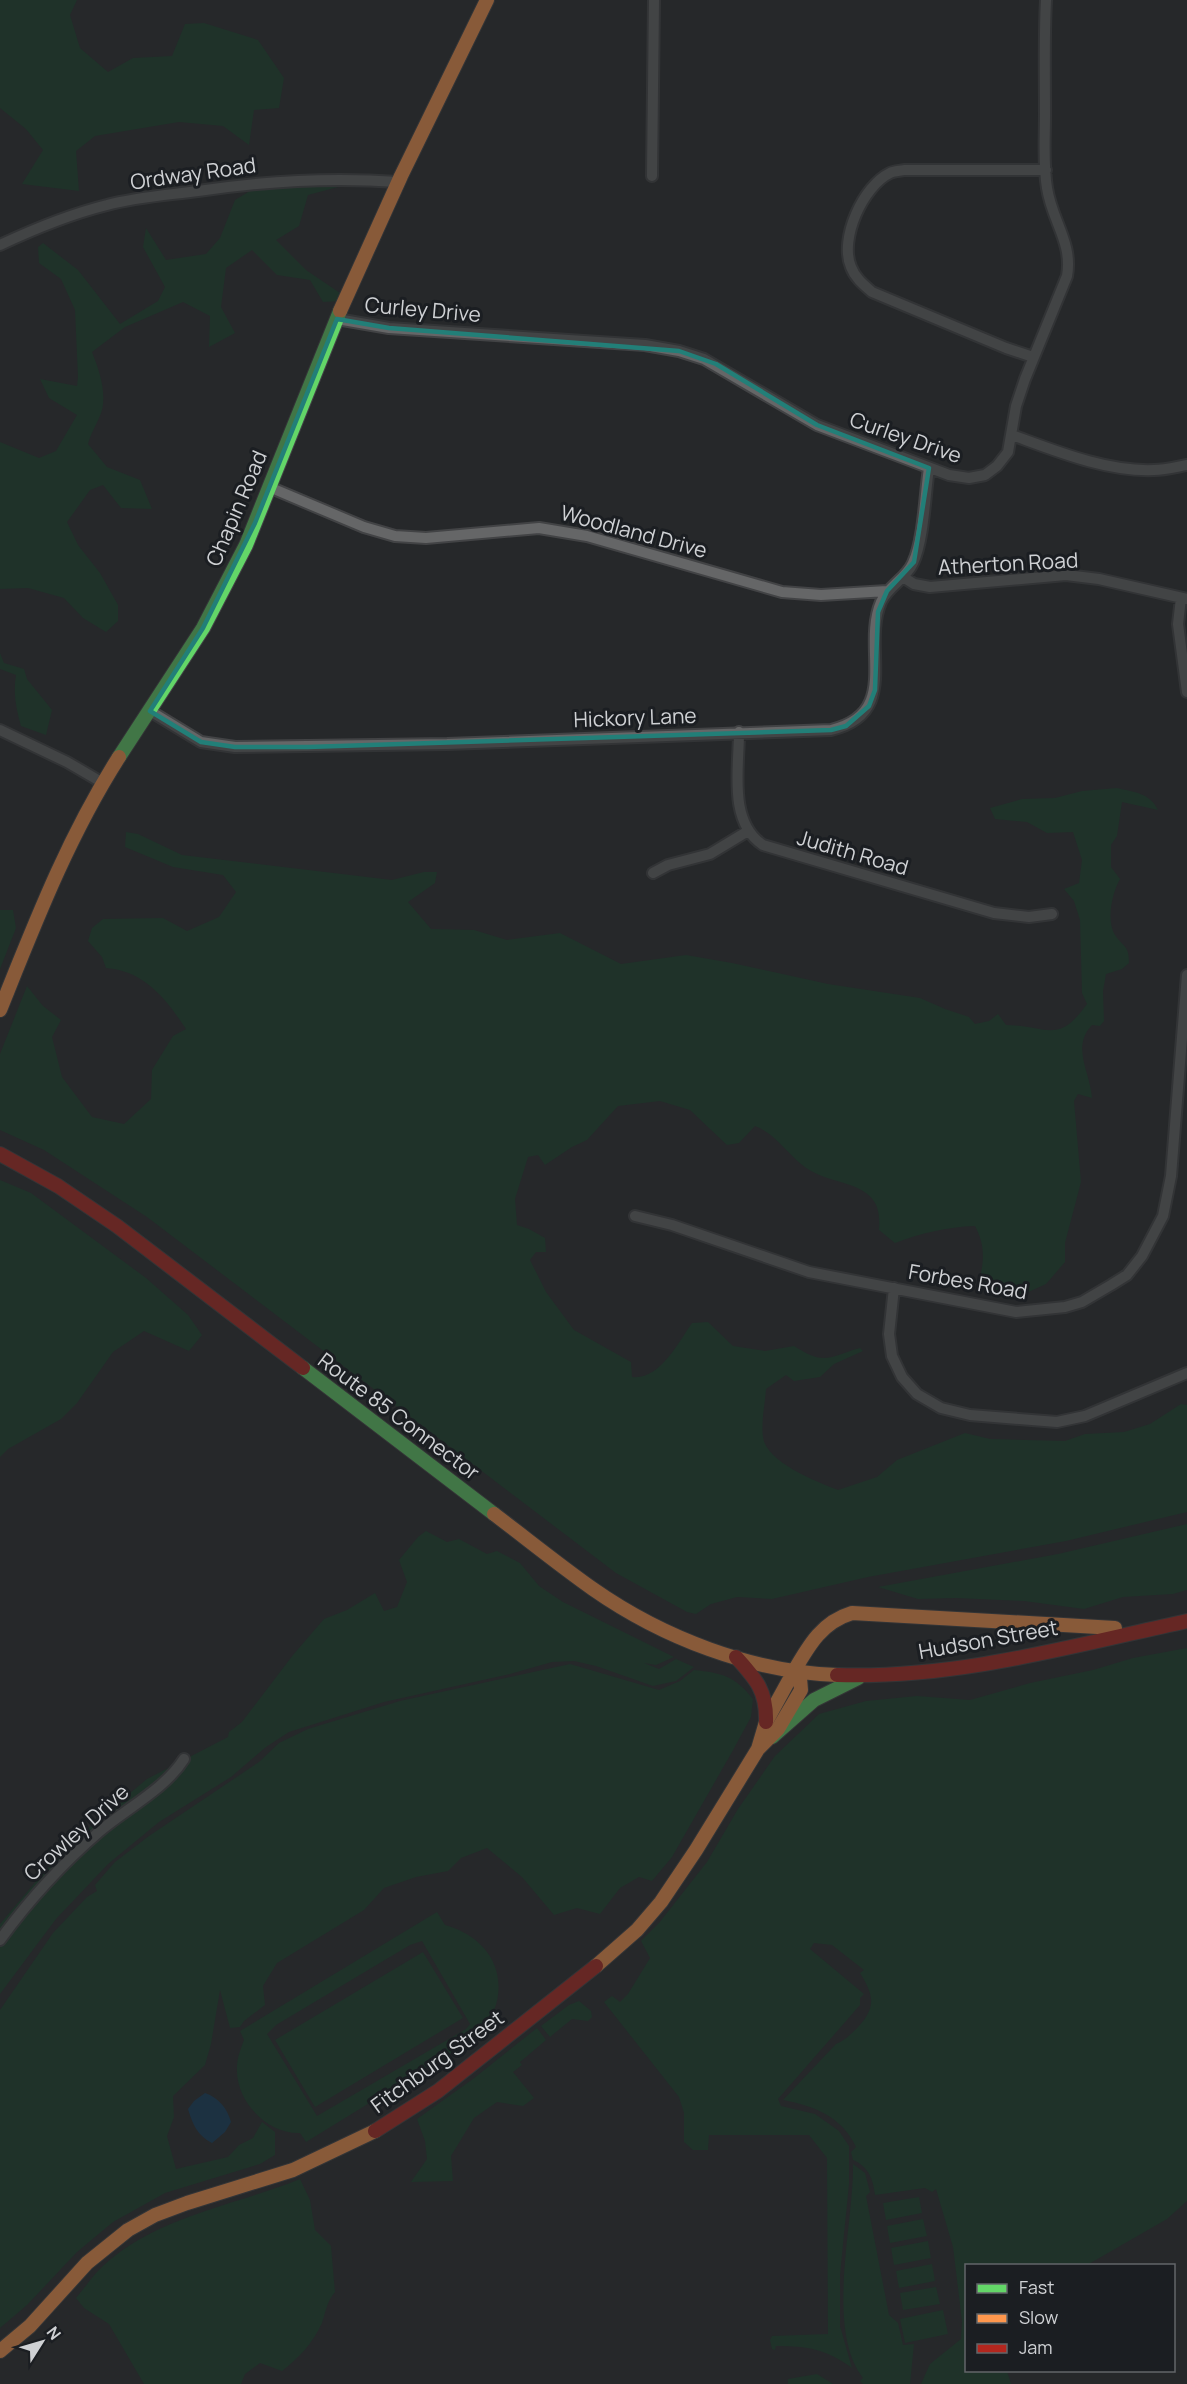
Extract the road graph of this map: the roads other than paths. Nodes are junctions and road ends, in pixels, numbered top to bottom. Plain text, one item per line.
1 (500, 0) edge
2 (654, 0) edge
3 (1046, 0) edge
4 (485, 3) edge
5 (1046, 170) junction
6 (652, 176) dead end
7 (398, 182) junction
8 (0, 245) edge
9 (337, 320) junction
10 (1033, 357) junction
11 (1012, 435) junction
12 (1187, 465) edge
13 (928, 468) junction
14 (269, 487) junction
15 (903, 576) junction
16 (887, 591) junction
17 (1184, 598) edge
18 (1187, 692) edge
19 (150, 711) junction
20 (0, 730) edge
21 (739, 732) junction
22 (104, 783) junction
23 (748, 831) junction
24 (653, 873) dead end
25 (1052, 914) dead end
26 (1187, 975) edge
27 (0, 1010) edge
28 (0, 1154) edge
29 (636, 1216) dead end
30 (894, 1288) junction
31 (1187, 1373) edge
32 (1180, 1623) edge
33 (736, 1657) junction
34 (794, 1671) junction
35 (863, 1676) junction
36 (766, 1722) junction
37 (772, 1737) junction
38 (758, 1749) junction
39 (184, 1759) dead end
40 (0, 1940) edge
41 (0, 2351) edge

1 - 4 street
2 - 6 street
3 - 5 street, Curley Drive
4 - 7 street, Chapin Road
5 - 10 street, Curley Drive
5 - 10 street
7 - 8 street, Ordway Road
7 - 9 street, Chapin Road
9 - 13 street, Curley Drive
9 - 14 street, Chapin Road
10 - 11 street, Curley Drive
11 - 12 street
11 - 13 street, Curley Drive
13 - 15 street, Hickory Lane
14 - 16 street, Woodland Drive
14 - 19 street, Chapin Road
15 - 16 street, Hickory Lane
15 - 17 street, Atherton Road
16 - 21 street, Hickory Lane
17 - 18 street
19 - 21 street, Hickory Lane
19 - 22 street, Chapin Road
20 - 22 street
21 - 23 street
22 - 27 street, Chapin Road
23 - 24 street
23 - 25 street, Judith Road
26 - 30 street, Forbes Road
28 - 33 street, Route 85 Connector
29 - 30 street, Forbes Road
30 - 31 street
32 - 34 street
32 - 35 street, Hudson Street
33 - 34 street, Route 85 Connector
33 - 36 street
34 - 35 street, Hudson Street
34 - 36 street
34 - 37 street
35 - 37 street
36 - 38 street
37 - 38 street
38 - 41 street, Fitchburg Street
39 - 40 street, Crowley Drive

